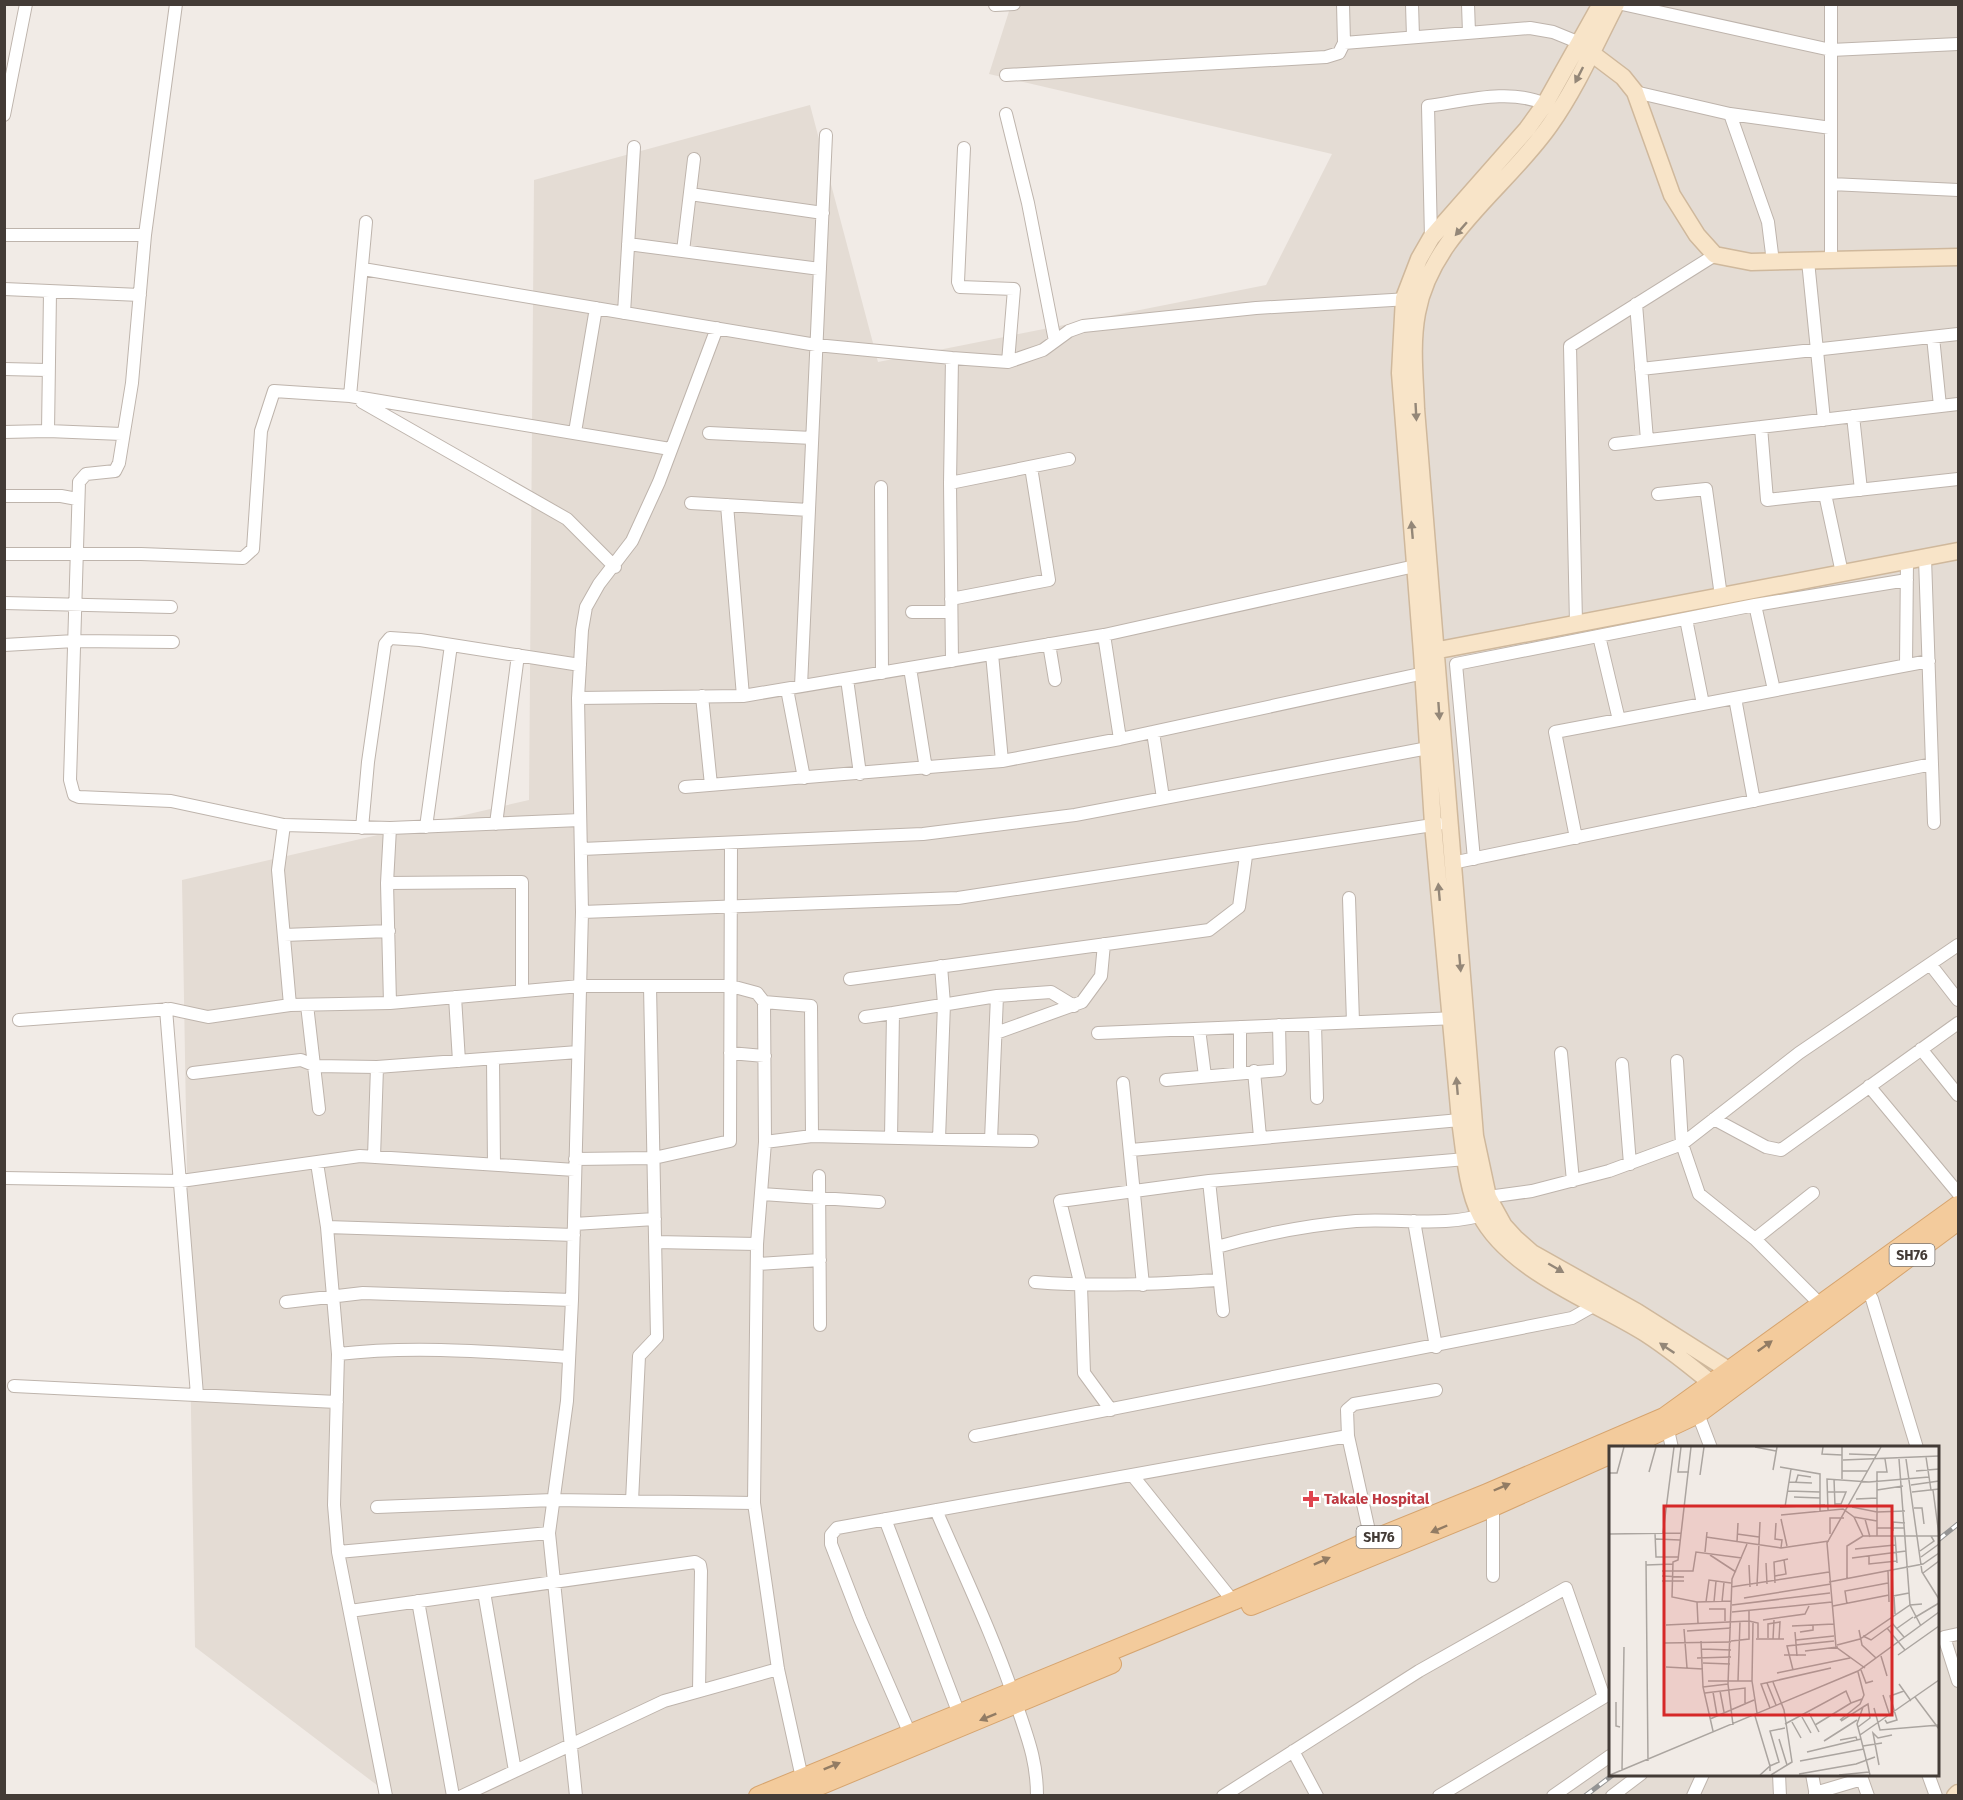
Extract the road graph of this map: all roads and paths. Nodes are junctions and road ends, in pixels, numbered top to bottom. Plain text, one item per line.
1 (26, 4) edge
2 (176, 4) edge
3 (1014, 4) edge
4 (1343, 4) edge
5 (1412, 4) edge
6 (1468, 4) edge
7 (1601, 4) edge
8 (1616, 4) edge
9 (1622, 4) edge
10 (1831, 4) edge
11 (995, 5) edge
12 (1469, 33) junction
13 (1413, 37) junction
14 (1344, 43) junction
15 (1959, 44) edge
16 (1585, 48) junction
17 (1831, 50) junction
18 (1006, 75) dead end
19 (1635, 92) junction
20 (1545, 104) junction
21 (1006, 114) dead end
22 (1730, 114) junction
23 (4, 115) edge
24 (1831, 128) junction
25 (826, 135) dead end
26 (634, 147) dead end
27 (964, 148) dead end
28 (694, 159) dead end
29 (1831, 184) junction
30 (1959, 190) edge
31 (690, 194) junction
32 (823, 213) junction
33 (366, 222) dead end
34 (4, 235) edge
35 (145, 235) junction
36 (1431, 238) junction
37 (628, 244) junction
38 (683, 251) junction
39 (1714, 255) junction
40 (1959, 257) edge
41 (1831, 260) junction
42 (1808, 261) junction
43 (1773, 262) junction
44 (363, 269) junction
45 (820, 269) junction
46 (4, 290) edge
47 (50, 292) junction
48 (140, 295) junction
49 (1412, 300) junction
50 (1636, 304) junction
51 (597, 308) junction
52 (624, 313) junction
53 (717, 328) junction
54 (1959, 334) edge
55 (1933, 337) junction
56 (1055, 341) junction
57 (816, 345) junction
58 (1817, 350) junction
59 (952, 358) junction
60 (1008, 362) junction
61 (4, 369) edge
62 (1641, 369) junction
63 (47, 370) junction
64 (350, 396) junction
65 (1959, 404) edge
66 (1940, 406) junction
67 (1853, 416) junction
68 (1824, 420) junction
69 (1761, 427) junction
70 (48, 431) junction
71 (4, 432) edge
72 (575, 432) junction
73 (709, 433) dead end
74 (122, 434) junction
75 (812, 438) junction
76 (1647, 440) junction
77 (1615, 444) dead end
78 (670, 449) junction
79 (1068, 459) dead end
80 (1031, 467) junction
81 (1959, 479) edge
82 (950, 483) junction
83 (881, 487) dead end
84 (1861, 490) junction
85 (1658, 494) dead end
86 (1825, 494) junction
87 (4, 496) edge
88 (77, 499) junction
89 (691, 503) dead end
90 (727, 505) junction
91 (809, 510) junction
92 (1959, 551) edge
93 (78, 553) junction
94 (4, 554) edge
95 (1925, 558) junction
96 (1907, 561) junction
97 (1415, 566) junction
98 (615, 567) junction
99 (1842, 573) junction
100 (1906, 580) junction
101 (1721, 596) junction
102 (951, 599) junction
103 (4, 603) edge
104 (77, 604) junction
105 (1755, 605) junction
106 (171, 607) dead end
107 (912, 612) dead end
108 (951, 612) junction
109 (1686, 618) junction
110 (1576, 623) junction
111 (1104, 635) junction
112 (1599, 636) junction
113 (75, 641) junction
114 (173, 642) dead end
115 (1049, 644) junction
116 (4, 645) edge
117 (451, 645) junction
118 (1429, 652) junction
119 (992, 654) junction
120 (518, 655) junction
121 (952, 661) junction
122 (1929, 661) junction
123 (580, 665) junction
124 (1906, 665) junction
125 (910, 668) junction
126 (1430, 672) junction
127 (882, 673) junction
128 (847, 679) junction
129 (1055, 680) dead end
130 (801, 686) junction
131 (787, 689) junction
132 (1774, 690) junction
133 (702, 696) junction
134 (743, 696) junction
135 (578, 698) junction
136 (1735, 698) junction
137 (1703, 704) junction
138 (1619, 720) junction
139 (1153, 732) junction
140 (1120, 739) junction
141 (1428, 748) junction
142 (1002, 761) junction
143 (1932, 764) junction
144 (926, 769) junction
145 (860, 774) junction
146 (804, 778) junction
147 (711, 785) junction
148 (685, 787) dead end
149 (1163, 798) junction
150 (1754, 801) junction
151 (580, 820) junction
152 (1934, 823) dead end
153 (496, 824) junction
154 (284, 825) junction
155 (1441, 825) junction
156 (426, 827) junction
157 (362, 828) junction
158 (390, 828) junction
159 (1575, 838) junction
160 (731, 843) junction
161 (582, 849) junction
162 (1246, 856) junction
163 (1474, 859) junction
164 (1452, 863) junction
165 (387, 883) junction
166 (1349, 898) dead end
167 (732, 906) junction
168 (582, 912) junction
169 (389, 931) junction
170 (284, 935) junction
171 (1104, 944) junction
172 (1959, 945) edge
173 (1930, 964) junction
174 (941, 966) junction
175 (850, 979) dead end
176 (580, 986) junction
177 (650, 986) junction
178 (731, 986) junction
179 (522, 991) junction
180 (997, 996) junction
181 (455, 997) junction
182 (1959, 1000) edge
183 (764, 1002) junction
184 (390, 1003) junction
185 (944, 1004) junction
186 (290, 1005) junction
187 (307, 1005) junction
188 (1074, 1006) junction
189 (166, 1009) junction
190 (894, 1012) junction
191 (865, 1017) dead end
192 (1458, 1018) junction
193 (20, 1020) dead end
194 (1353, 1022) junction
195 (1959, 1023) edge
196 (1315, 1024) junction
197 (1279, 1025) junction
198 (1240, 1027) junction
199 (1198, 1029) junction
200 (1098, 1033) dead end
201 (996, 1034) junction
202 (1921, 1049) junction
203 (578, 1052) junction
204 (730, 1053) junction
205 (1561, 1053) dead end
206 (765, 1056) junction
207 (494, 1059) junction
208 (459, 1061) junction
209 (1677, 1061) dead end
210 (1622, 1064) dead end
211 (316, 1066) junction
212 (377, 1067) junction
213 (1254, 1071) junction
214 (1240, 1072) junction
215 (193, 1073) dead end
216 (1205, 1076) junction
217 (1166, 1080) dead end
218 (1124, 1083) dead end
219 (1869, 1086) junction
220 (1959, 1095) edge
221 (1317, 1098) dead end
222 (319, 1109) dead end
223 (1714, 1119) junction
224 (1460, 1120) junction
225 (812, 1136) junction
226 (1260, 1137) junction
227 (891, 1138) junction
228 (939, 1139) junction
229 (991, 1140) junction
230 (1032, 1141) dead end
231 (765, 1142) junction
232 (1682, 1144) junction
233 (1131, 1150) junction
234 (374, 1157) junction
235 (654, 1158) junction
236 (1466, 1159) junction
237 (317, 1163) junction
238 (1630, 1164) junction
239 (494, 1165) junction
240 (575, 1165) junction
241 (819, 1176) dead end
242 (4, 1178) edge
243 (1573, 1180) junction
244 (181, 1181) junction
245 (1209, 1181) junction
246 (1135, 1190) junction
247 (1813, 1193) dead end
248 (1959, 1193) edge
249 (761, 1194) junction
250 (820, 1199) junction
251 (879, 1202) dead end
252 (1959, 1205) edge
253 (1488, 1207) junction
254 (655, 1220) junction
255 (1414, 1221) junction
256 (1959, 1221) edge
257 (327, 1227) junction
258 (574, 1230) junction
259 (1755, 1239) junction
260 (655, 1242) junction
261 (757, 1244) junction
262 (1217, 1247) junction
263 (820, 1260) junction
264 (757, 1264) junction
265 (1218, 1280) junction
266 (1035, 1282) dead end
267 (1143, 1285) junction
268 (1081, 1286) junction
269 (1866, 1289) junction
270 (332, 1297) junction
271 (572, 1300) junction
272 (286, 1302) dead end
273 (1595, 1305) junction
274 (1822, 1306) junction
275 (1223, 1311) dead end
276 (820, 1325) dead end
277 (1436, 1347) junction
278 (338, 1354) junction
279 (569, 1357) junction
280 (1737, 1375) junction
281 (14, 1386) dead end
282 (1719, 1389) junction
283 (1436, 1390) dead end
284 (197, 1395) junction
285 (337, 1402) junction
286 (1111, 1410) junction
287 (1698, 1414) junction
288 (975, 1436) dead end
289 (1348, 1436) junction
290 (1670, 1439) edge
291 (1637, 1446) edge
292 (1710, 1446) edge
293 (1916, 1446) edge
294 (1609, 1456) edge
295 (1133, 1476) junction
296 (553, 1500) junction
297 (632, 1501) junction
298 (754, 1503) junction
299 (377, 1507) dead end
300 (1493, 1507) junction
301 (936, 1510) junction
302 (885, 1519) junction
303 (549, 1533) junction
304 (1371, 1539) junction
305 (338, 1552) junction
306 (1492, 1576) dead end
307 (553, 1581) junction
308 (484, 1592) junction
309 (418, 1601) junction
310 (1233, 1601) junction
311 (350, 1611) junction
312 (1959, 1634) edge
313 (778, 1669) junction
314 (1959, 1681) edge
315 (699, 1690) junction
316 (1607, 1696) edge
317 (1015, 1698) junction
318 (959, 1714) junction
319 (910, 1734) junction
320 (571, 1745) junction
321 (1293, 1751) junction
322 (1609, 1757) edge
323 (515, 1771) junction
324 (1638, 1776) edge
325 (1702, 1776) edge
326 (1779, 1776) edge
327 (1812, 1776) edge
328 (1929, 1776) edge
329 (1861, 1777) edge
330 (802, 1778) junction
331 (1246, 1783) junction
332 (1815, 1794) edge
333 (386, 1796) edge
334 (453, 1796) edge
335 (462, 1796) edge
336 (576, 1796) edge
337 (758, 1796) edge
338 (795, 1796) edge
339 (1037, 1796) edge
340 (1223, 1796) edge
341 (1253, 1796) edge
342 (1317, 1796) edge
343 (1439, 1796) edge
344 (1553, 1796) edge
345 (1612, 1796) edge
346 (1693, 1796) edge
347 (1780, 1796) edge
348 (1868, 1796) edge
349 (1936, 1796) edge

1 - 23 street
2 - 35 street
3 - 11 street
4 - 14 street
5 - 13 street
6 - 12 street
7 - 16 main road
8 - 16 main road
9 - 17 street
10 - 17 street
12 - 13 street
12 - 16 street
13 - 14 street
14 - 18 street
15 - 17 street
16 - 19 main road
16 - 20 main road
16 -> 49 main road
17 - 24 street
19 - 22 street
19 - 39 main road
20 - 36 main road
20 - 36 street
21 - 56 street
22 - 24 street
22 - 43 street
24 - 29 street
25 - 32 street
26 - 37 street
27 - 60 street
28 - 31 street
29 - 30 street
29 - 41 street
31 - 32 street
31 - 38 street
32 - 45 street
33 - 44 street
34 - 35 street
35 - 48 street
36 - 49 main road
37 - 38 street
37 - 52 street
38 - 45 street
39 - 43 main road
39 - 50 street
40 - 41 main road
41 - 42 main road
42 - 43 main road
42 - 58 street
44 - 51 street
44 - 64 street
45 - 57 street
46 - 47 street
47 - 48 street
47 - 63 street
48 - 74 street
49 - 56 street
97 -> 49 main road
49 -> 118 main road
50 - 62 street
50 - 110 street
51 - 52 street
51 - 72 street
52 - 53 street
53 - 57 street
53 - 78 street
54 - 55 street
55 - 58 street
55 - 66 street
56 - 60 street
57 - 59 street
57 - 75 street
58 - 62 street
58 - 68 street
59 - 60 street
59 - 82 street
61 - 63 street
62 - 76 street
63 - 70 street
64 - 72 street
64 - 93 street
64 - 98 street
65 - 66 street
66 - 67 street
67 - 68 street
67 - 84 street
68 - 69 street
69 - 76 street
69 - 86 street
70 - 71 street
70 - 74 street
72 - 78 street
73 - 75 street
74 - 88 street
75 - 91 street
76 - 77 street
78 - 98 street
79 - 80 street
80 - 82 street
80 - 102 street
81 - 84 street
82 - 102 street
83 - 127 street
84 - 86 street
85 - 101 street
86 - 99 street
87 - 88 street
88 - 93 street
89 - 90 street
90 - 91 street
90 - 134 street
91 - 130 street
92 - 95 main road
93 - 94 street
93 - 104 street
95 - 96 main road
95 - 122 street
96 - 99 main road
96 - 100 street
97 - 111 street
97 - 118 main road
98 - 123 street
99 - 101 main road
100 - 105 street
100 - 124 street
101 - 110 main road
102 - 108 street
103 - 104 street
104 - 106 street
104 - 113 street
105 - 109 street
105 - 132 street
107 - 108 street
108 - 121 street
109 - 112 street
109 - 137 street
110 - 118 main road
111 - 115 street
111 - 140 street
112 - 138 street
112 - 163 street
113 - 114 street
113 - 116 street
113 - 154 street
115 - 119 street
115 - 129 street
117 - 120 street
117 - 156 street
117 - 157 street
118 - 126 main road
119 - 121 street
119 - 142 street
120 - 123 street
120 - 153 street
121 - 125 street
122 - 124 street
122 - 143 street
123 - 135 street
124 - 132 street
125 - 127 street
125 - 144 street
126 - 139 street
126 - 141 main road
126 -> 155 main road
127 - 128 street
128 - 130 street
128 - 145 street
130 - 131 street
131 - 134 street
131 - 146 street
132 - 136 street
133 - 134 street
133 - 135 street
133 - 147 street
135 - 151 street
136 - 137 street
136 - 150 street
137 - 138 street
138 - 159 street
139 - 140 street
139 - 149 street
140 - 142 street
141 - 149 street
141 - 155 main road
142 - 144 street
143 - 150 street
143 - 152 street
144 - 145 street
145 - 146 street
146 - 147 street
147 - 148 street
149 - 160 street
150 - 159 street
151 - 153 street
151 - 161 street
153 - 156 street
154 - 157 street
154 - 170 street
155 - 162 street
155 - 164 main road
192 -> 155 main road
156 - 158 street
157 - 158 street
158 - 165 street
159 - 163 street
160 - 161 street
160 - 167 street
161 - 168 street
162 - 167 street
162 - 171 street
163 - 164 street
164 -> 192 main road
165 - 169 street
165 - 179 street
166 - 194 street
167 - 168 street
167 - 178 street
168 - 176 street
169 - 170 street
169 - 184 street
170 - 186 street
171 - 174 street
171 - 188 street
172 - 173 street
173 - 182 street
173 - 223 street
174 - 175 street
174 - 185 street
176 - 177 street
176 - 179 street
176 - 203 street
177 - 178 street
177 - 235 street
178 - 183 street
178 - 204 street
179 - 181 street
180 - 185 street
180 - 188 street
180 - 201 street
181 - 184 street
181 - 208 street
183 - 206 street
183 - 225 street
184 - 187 street
185 - 190 street
185 - 228 street
186 - 187 street
186 - 189 street
187 - 211 street
188 - 201 street
189 - 193 street
189 - 244 street
190 - 191 street
190 - 227 street
192 - 194 street
224 -> 192 main road
192 - 253 main road
194 - 196 street
195 - 202 street
196 - 197 street
196 - 221 street
197 - 198 street
197 - 213 street
198 - 199 street
198 - 214 street
199 - 200 street
199 - 216 street
201 - 229 street
202 - 219 street
202 - 220 street
203 - 207 street
203 - 240 street
204 - 206 street
204 - 235 street
205 - 243 street
206 - 231 street
207 - 208 street
207 - 239 street
208 - 212 street
209 - 232 street
210 - 238 street
211 - 212 street
211 - 215 street
211 - 222 street
212 - 234 street
213 - 214 street
213 - 226 street
214 - 216 street
216 - 217 street
218 - 233 street
219 - 223 street
219 - 248 street
223 - 232 street
224 - 226 street
224 - 236 main road
225 - 227 street
225 - 231 street
226 - 233 street
227 - 228 street
228 - 229 street
229 - 230 street
231 - 249 street
232 - 238 street
232 - 259 street
233 - 246 street
234 - 237 street
234 - 239 street
235 - 240 street
235 - 254 street
236 - 245 street
236 - 253 main road
237 - 244 street
237 - 257 street
238 - 243 street
239 - 240 street
240 - 258 street
241 - 250 street
242 - 244 street
243 - 253 street
244 - 284 street
245 - 246 street
245 - 262 street
246 - 267 street
246 - 268 street
247 - 259 street
249 - 250 street
249 - 261 street
250 - 251 street
250 - 263 street
252 - 274 main road, SH76
253 - 255 street
253 - 273 main road
253 -> 280 main road
254 - 258 street
254 - 260 street
255 - 262 street
255 - 277 street
256 - 269 main road, SH76
257 - 258 street
257 - 270 street
258 - 271 street
259 - 274 street
260 - 261 street
260 - 297 street
261 - 264 street
262 - 265 street
263 - 264 street
263 - 276 street
264 - 298 street
265 - 267 street
265 - 275 street
266 - 268 street
267 - 268 street
268 - 286 street
269 - 280 main road, SH76
269 - 293 street
270 - 271 street
270 - 272 street
270 - 278 street
271 - 279 street
273 - 277 street
282 -> 273 main road
280 -> 274 main road, SH76
277 - 286 street
278 - 279 street
278 - 285 street
279 - 296 street
280 - 282 main road, SH76
281 - 284 street
282 - 287 main road, SH76
304 -> 282 main road, SH76
283 - 289 street
284 - 285 street
285 - 305 street
286 - 288 street
287 - 290 main road, SH76
287 - 292 street
289 - 295 street
289 - 304 street
290 - 291 main road, SH76
294 - 300 main road, SH76
295 - 301 street
295 - 310 street
296 - 297 street
296 - 299 street
296 - 303 street
297 - 298 street
298 - 313 street
300 - 306 street
300 -> 317 main road, SH76
301 - 302 street
301 - 317 street
302 - 318 street
302 - 319 street
303 - 305 street
303 - 307 street
310 -> 304 main road, SH76
305 - 311 street
307 - 308 street
307 - 315 street
307 - 320 street
308 - 309 street
308 - 323 street
309 - 311 street
309 - 334 street
310 - 317 main road, SH76
311 - 333 street
312 - 314 street
313 - 315 street
313 - 330 street
315 - 320 street
316 - 321 street
316 - 343 street
317 - 318 main road, SH76
317 -> 338 main road, SH76
317 - 339 street
318 - 319 main road, SH76
330 -> 319 main road, SH76
320 - 323 street
320 - 336 street
321 - 331 street
321 - 342 street
322 - 344 street
323 - 335 street
324 - 345 street
325 - 346 street
326 - 347 street
327 - 332 street
328 - 349 street
329 - 332 street
329 - 348 street
330 - 337 main road, SH76
331 - 340 street
331 - 341 street

